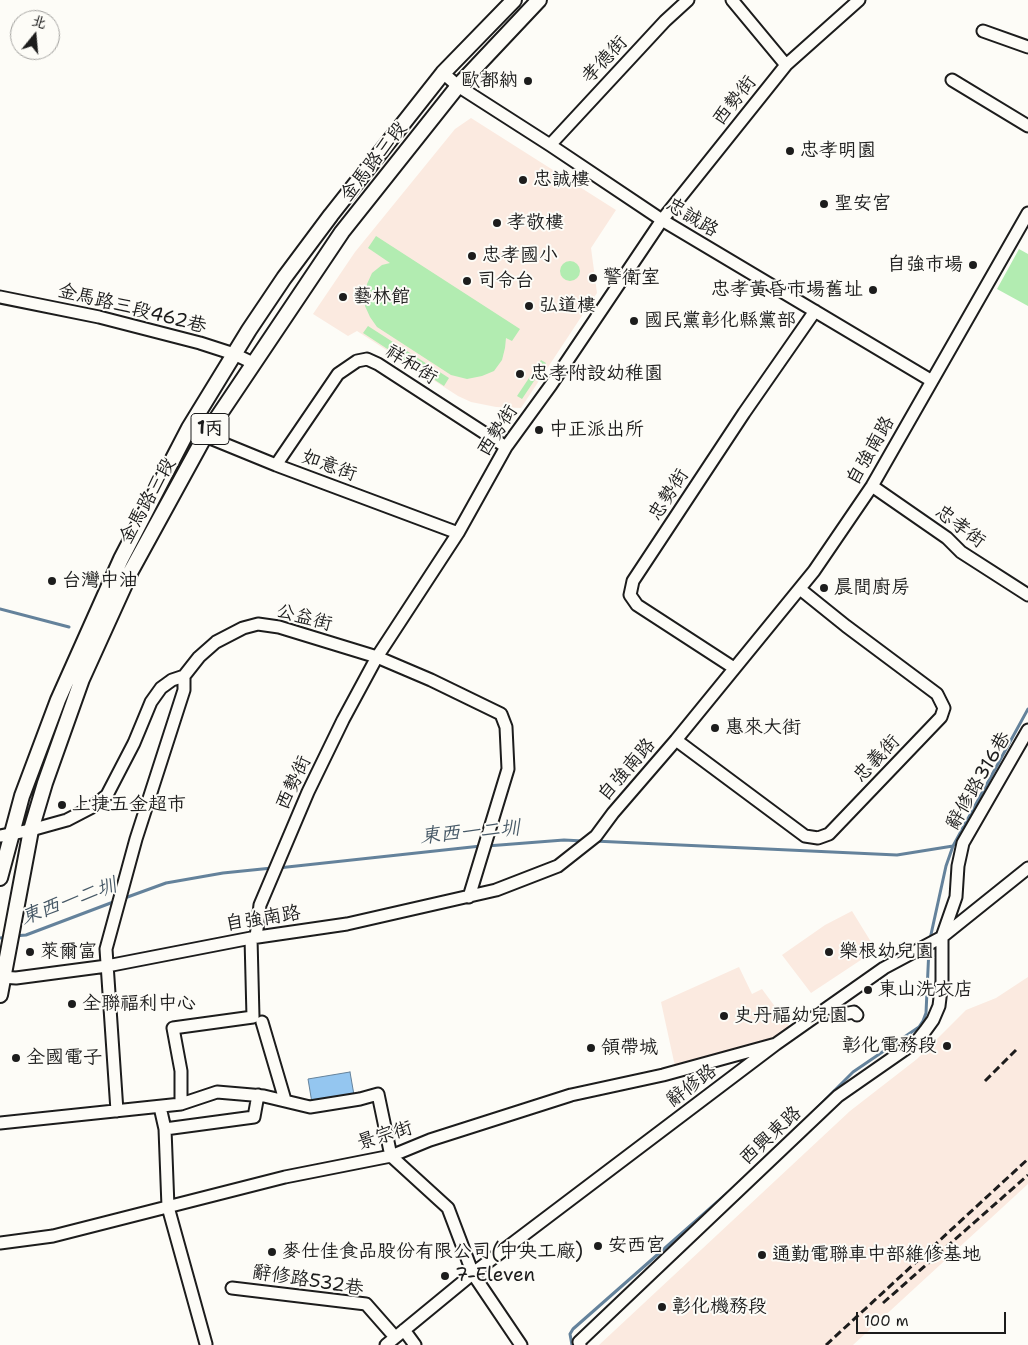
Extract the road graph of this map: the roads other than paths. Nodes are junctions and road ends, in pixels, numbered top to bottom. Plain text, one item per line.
1 (514, 0) edge
2 (539, 0) edge
3 (688, 0) edge
4 (732, 0) edge
5 (859, 0) edge
6 (984, 31) dead end
7 (1028, 46) edge
8 (786, 65) junction
9 (443, 73) junction
10 (952, 80) dead end
11 (458, 86) junction
12 (1028, 126) edge
13 (550, 145) junction
14 (1028, 213) edge
15 (662, 220) junction
16 (0, 297) edge
17 (815, 310) junction
18 (234, 354) junction
19 (253, 363) junction
20 (932, 381) junction
21 (189, 428) junction
22 (205, 436) junction
23 (506, 447) junction
24 (276, 465) junction
25 (872, 486) junction
26 (458, 533) junction
27 (800, 588) junction
28 (112, 595) junction
29 (1028, 595) edge
30 (378, 657) junction
31 (734, 668) junction
32 (184, 676) junction
33 (1028, 730) edge
34 (676, 740) junction
35 (30, 830) junction
36 (6, 835) edge
37 (1028, 868) edge
38 (0, 878) edge
39 (468, 897) junction
40 (254, 938) junction
41 (934, 941) junction
42 (107, 966) junction
43 (1, 977) edge
44 (0, 995) edge
45 (830, 1006) junction
46 (857, 1015) dead end
47 (257, 1019) junction
48 (776, 1044) junction
49 (258, 1095) junction
50 (285, 1100) junction
51 (181, 1104) junction
52 (160, 1107) junction
53 (117, 1111) junction
54 (0, 1123) edge
55 (165, 1129) junction
56 (391, 1156) junction
57 (168, 1207) junction
58 (0, 1243) edge
59 (473, 1274) junction
60 (232, 1288) dead end
61 (395, 1338) edge
62 (206, 1344) dead end
63 (578, 1344) edge
64 (415, 1345) edge
65 (521, 1345) edge

1 - 9 main road, 金馬路三段 / 1丙
2 - 11 main road, 金馬路三段 / 1丙
3 - 13 street, 孝德街
4 - 8 street
5 - 8 street, 西勢街
6 - 7 street
8 - 15 street, 西勢街
9 - 11 street, 忠誠路
9 - 18 main road, 金馬路三段 / 1丙
10 - 12 street
11 - 13 street, 忠誠路
11 - 19 main road, 金馬路三段 / 1丙
13 - 15 street, 忠誠路
14 - 20 street, 自強南路
15 - 17 street, 忠誠路
15 - 23 street, 西勢街
16 - 18 street, 金馬路三段462巷
17 - 20 street, 忠誠路
17 - 31 street, 忠勢街
18 - 19 street, 金馬路三段462巷
18 - 21 main road, 金馬路三段 / 1丙
19 - 22 main road, 金馬路三段 / 1丙
20 - 25 street, 自強南路
21 - 22 street, 如意街
21 - 28 main road, 金馬路三段 / 1丙
22 - 24 street, 如意街
22 - 28 main road, 金馬路三段 / 1丙
23 - 24 street, 祥和街
23 - 26 street, 西勢街
24 - 26 street, 如意街
25 - 27 street, 自強南路
25 - 29 street, 忠孝街
26 - 30 street, 西勢街
27 - 31 street, 自強南路
27 - 34 street, 忠義街
28 - 35 main road, 金馬路三段 / 1丙
28 - 36 main road, 金馬路三段 / 1丙
30 - 32 street, 公益街
30 - 39 street, 公益街
30 - 40 street, 西勢街
31 - 34 street, 自強南路
32 - 35 street
32 - 42 street
33 - 41 street, 辭修路316巷
34 - 39 street, 自強南路
35 - 36 street
35 - 43 main road, 金馬路三段 / 1丙
36 - 38 main road, 金馬路三段 / 1丙
37 - 41 street, 辭修路
39 - 40 street, 自強南路
40 - 42 street, 自強南路
40 - 47 street, 西勢街
41 - 45 street, 辭修路
41 - 63 street, 西興東路
42 - 43 street, 自強南路
42 - 53 street
43 - 44 main road, 金馬路三段 / 1丙
45 - 46 street
45 - 48 street, 辭修路
47 - 50 street, 西勢街
47 - 51 street
48 - 56 street, 景宗街
48 - 59 street, 辭修路
49 - 50 street
49 - 51 street
49 - 55 street
50 - 56 street
51 - 52 street
52 - 53 street
52 - 55 street
53 - 54 street
55 - 57 street
56 - 57 street, 景宗街
56 - 59 street
57 - 58 street, 景宗街
57 - 62 street
59 - 61 street, 辭修路
59 - 65 street
60 - 61 street, 辭修路532巷
61 - 64 street, 辭修路532巷

